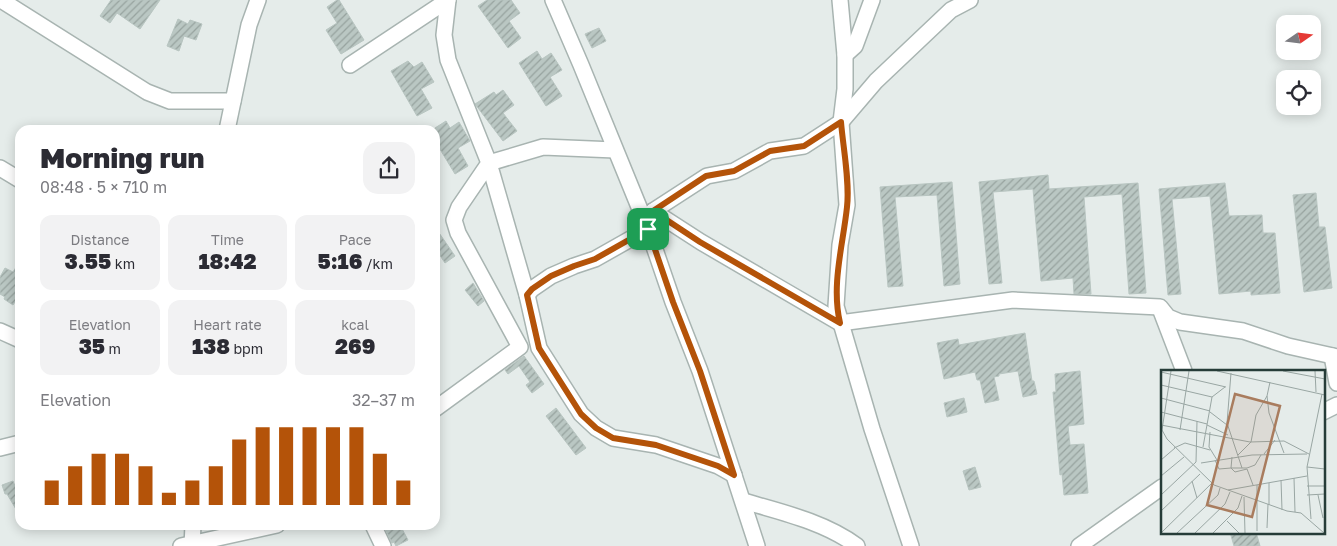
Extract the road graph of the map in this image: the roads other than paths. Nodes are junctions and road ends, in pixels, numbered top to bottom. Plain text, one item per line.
1 (1, 0) edge
2 (258, 0) edge
3 (448, 0) edge
4 (553, 0) edge
5 (840, 0) edge
6 (872, 0) edge
7 (968, 1) edge
8 (845, 55) junction
9 (350, 65) dead end
10 (233, 101) junction
11 (841, 122) junction
12 (228, 125) edge
13 (615, 150) junction
14 (489, 163) junction
15 (0, 168) edge
16 (15, 177) edge
17 (653, 211) junction
18 (648, 229) junction
19 (527, 295) junction
20 (1160, 307) junction
21 (840, 323) junction
22 (0, 331) edge
23 (15, 338) edge
24 (520, 347) junction
25 (539, 348) junction
26 (1334, 357) edge
27 (1184, 370) edge
28 (1337, 383) edge
29 (440, 405) edge
30 (1337, 405) edge
31 (1324, 412) edge
32 (15, 444) edge
33 (0, 448) edge
34 (734, 475) junction
35 (1161, 488) edge
36 (743, 501) junction
37 (192, 530) edge
38 (254, 530) edge
39 (375, 530) edge
40 (188, 545) edge
41 (383, 546) edge
42 (757, 546) edge
43 (857, 546) edge
44 (911, 546) edge
45 (1079, 546) edge

1 - 10 street
2 - 10 street
3 - 9 street
3 - 14 street
4 - 13 street
5 - 8 street
6 - 8 street
7 - 11 street
8 - 11 street
10 - 12 street
11 - 17 street
11 - 21 street
13 - 14 street
13 - 18 street
14 - 19 street
14 - 24 street
15 - 16 street
17 - 18 street
17 - 21 street
18 - 19 street
18 - 34 street
19 - 25 street
20 - 21 street
20 - 26 street
20 - 27 street
21 - 44 street
22 - 23 street
24 - 25 street
24 - 29 street
25 - 34 street
26 - 28 street
30 - 31 street
32 - 33 street
34 - 36 street
35 - 45 street
36 - 42 street
36 - 43 street
37 - 40 street
38 - 40 street
39 - 41 street

